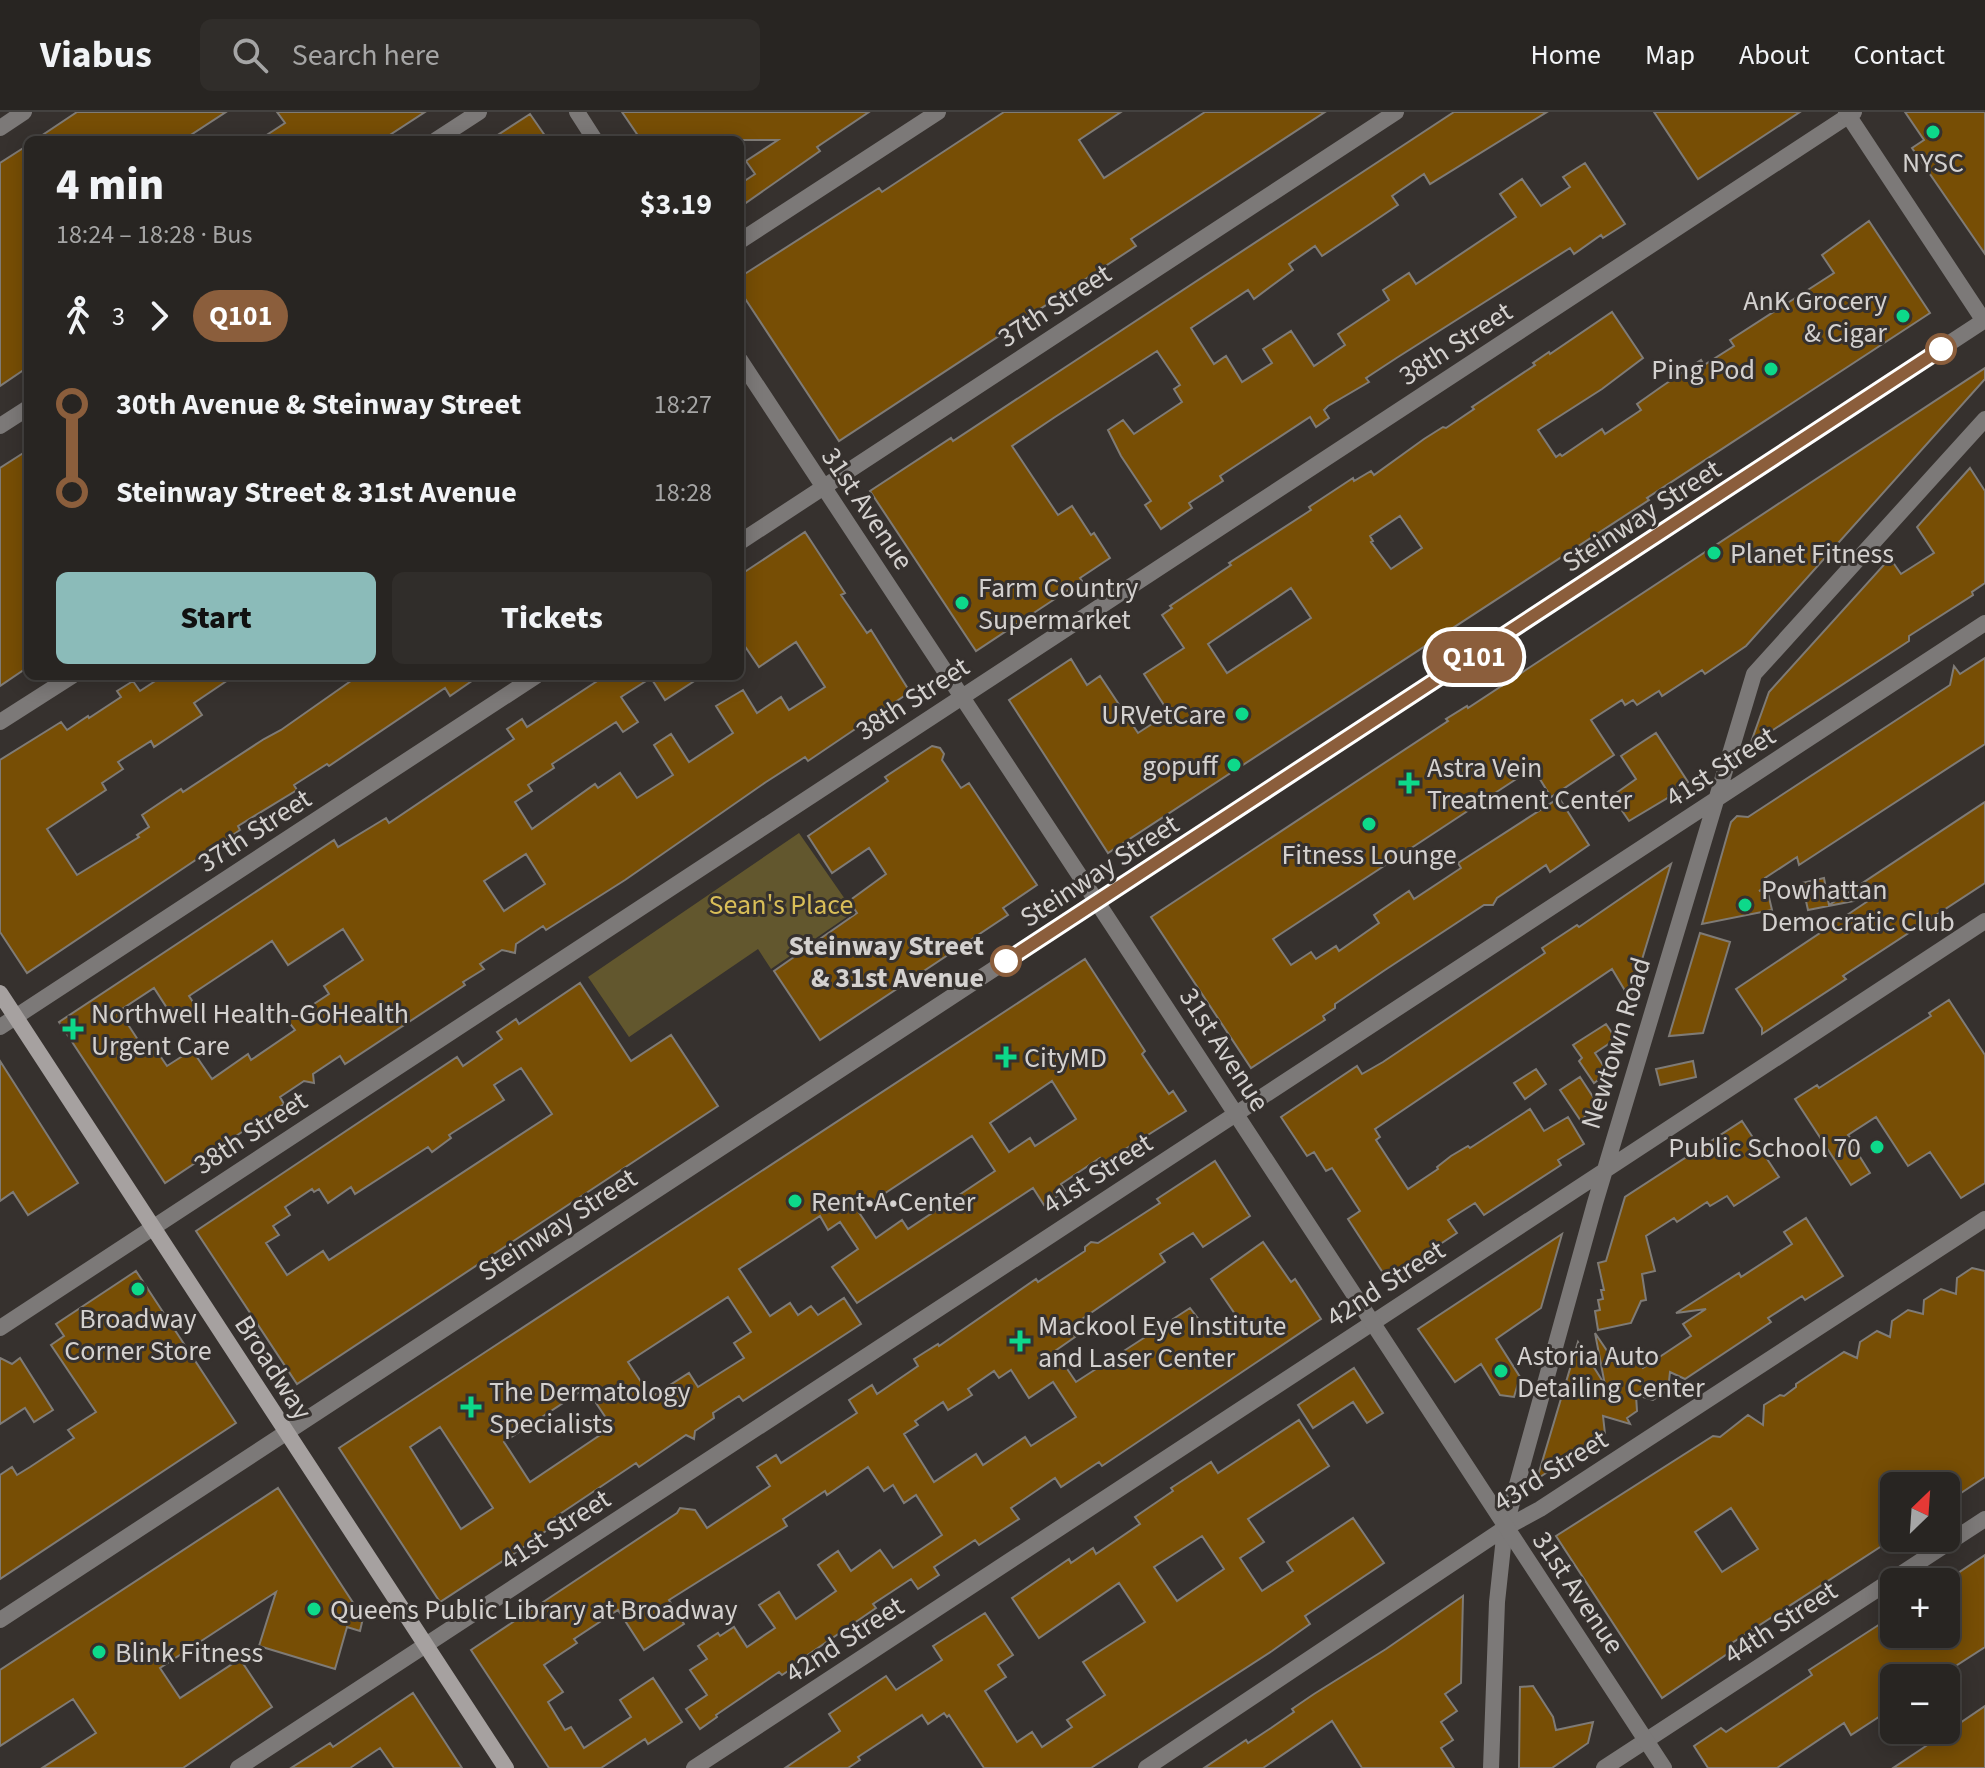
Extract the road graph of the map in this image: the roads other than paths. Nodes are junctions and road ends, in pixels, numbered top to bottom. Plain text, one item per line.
1 (24, 112) edge
2 (479, 112) edge
3 (577, 112) edge
4 (938, 112) edge
5 (1396, 112) edge
6 (1850, 113) edge
7 (0, 128) edge
8 (442, 136) edge
9 (592, 136) edge
10 (744, 238) edge
11 (1985, 321) edge
12 (744, 366) edge
13 (24, 411) edge
14 (1985, 419) edge
15 (0, 426) edge
16 (823, 488) junction
17 (744, 539) edge
18 (1985, 623) edge
19 (66, 680) edge
20 (530, 680) edge
21 (962, 696) junction
22 (0, 722) edge
23 (1715, 800) junction
24 (1097, 902) junction
25 (1985, 921) edge
26 (0, 993) edge
27 (16, 1017) junction
28 (0, 1027) edge
29 (1236, 1113) junction
30 (1604, 1171) junction
31 (1985, 1219) edge
32 (152, 1228) junction
33 (1373, 1322) junction
34 (0, 1328) edge
35 (286, 1433) junction
36 (1985, 1519) edge
37 (1505, 1528) junction
38 (0, 1620) edge
39 (426, 1645) junction
40 (1646, 1741) junction
41 (238, 1768) edge
42 (506, 1768) edge
43 (694, 1768) edge
44 (1146, 1768) edge
45 (1491, 1768) edge
46 (1604, 1768) edge
47 (1664, 1768) edge

1 - 7 street
2 - 8 street
3 - 9 street
4 - 10 street
5 - 16 street, 37th Street
6 - 11 street
6 - 21 street, 38th Street
11 - 24 street, Steinway Street
12 - 16 street, 31st Avenue
13 - 15 street
14 - 23 street, Newtown Road
16 - 17 street, 37th Street
16 - 21 street, 31st Avenue
18 - 23 street, 41st Street
19 - 22 street
20 - 27 street, 37th Street
21 - 24 street, 31st Avenue
21 - 32 street, 38th Street
23 - 29 street, 41st Street
23 - 30 street, Newtown Road
24 - 29 street, 31st Avenue
24 - 35 street, Steinway Street
25 - 30 street, 42nd Street
26 - 27 main road, Broadway
27 - 28 street, 37th Street
27 - 32 main road, Broadway
29 - 33 street, 31st Avenue
29 - 39 street, 41st Street
30 - 33 street, 42nd Street
30 - 37 street, Newtown Road
31 - 37 street, 43rd Street
32 - 34 street, 38th Street
32 - 35 main road, Broadway
33 - 37 street, 31st Avenue
33 - 43 street, 42nd Street
35 - 38 street, Steinway Street
35 - 39 main road, Broadway
36 - 40 street, 44th Street
37 - 40 street, 31st Avenue
37 - 44 street, 43rd Street
37 - 45 street, Newtown Road
39 - 41 street, 41st Street
39 - 42 main road, Broadway
40 - 46 street, 44th Street
40 - 47 street, 31st Avenue

